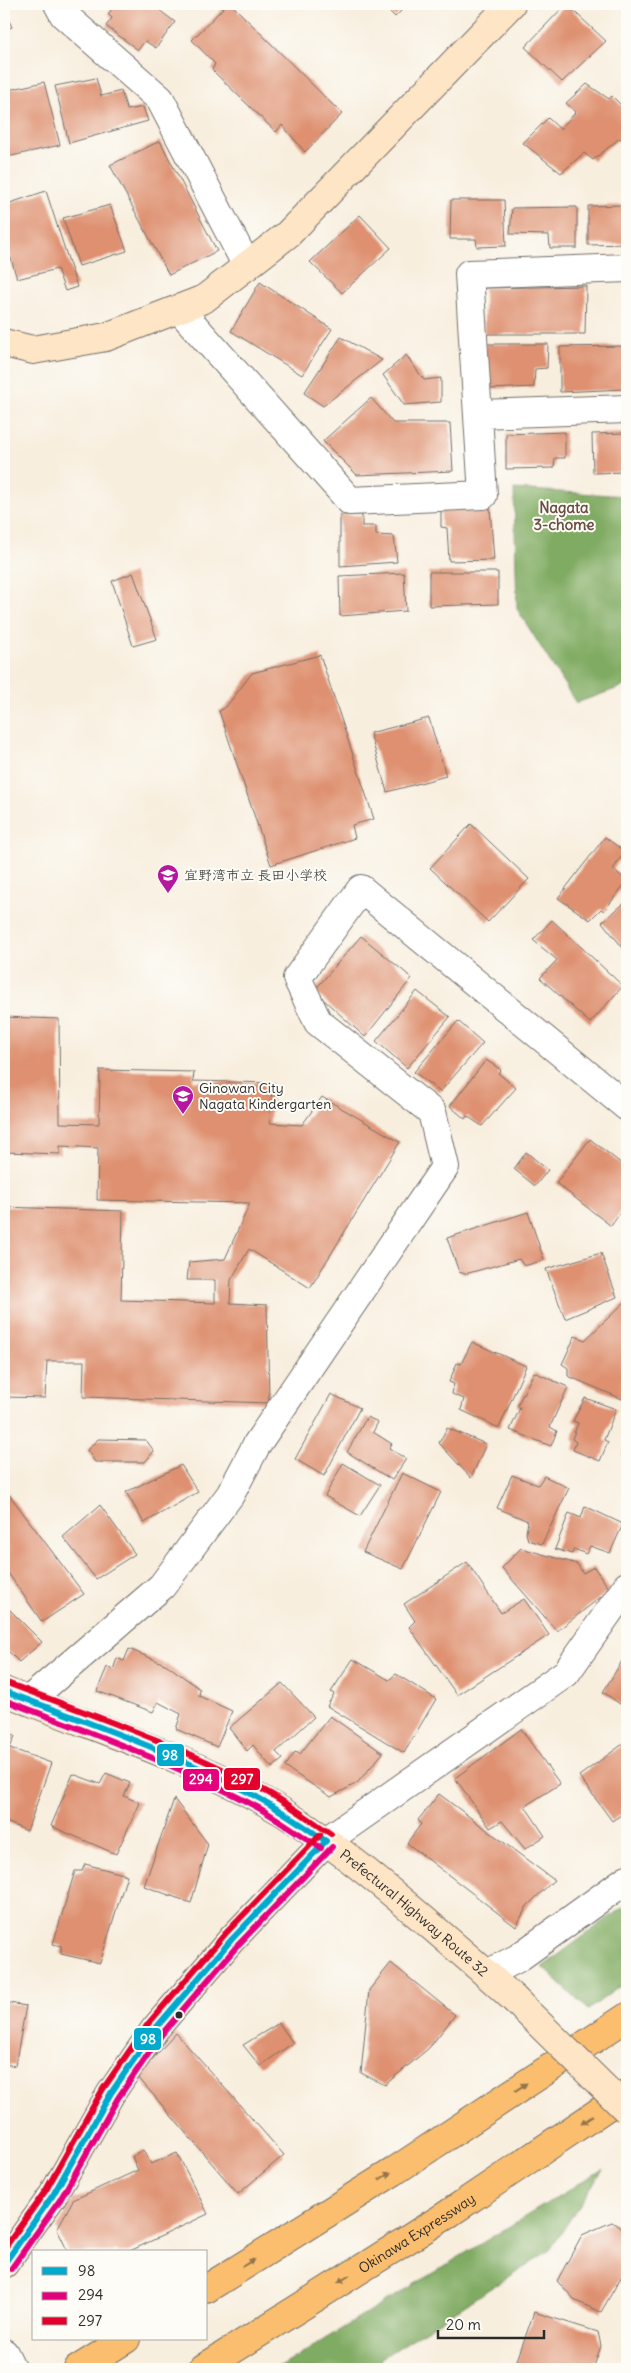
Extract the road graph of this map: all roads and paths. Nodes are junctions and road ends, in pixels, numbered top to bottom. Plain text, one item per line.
1 (58, 4) edge
2 (511, 4) edge
3 (247, 266) junction
4 (627, 268) edge
5 (179, 309) junction
6 (4, 343) edge
7 (627, 409) edge
8 (479, 414) junction
9 (627, 1107) edge
10 (627, 1586) edge
11 (4, 1692) edge
12 (28, 1702) junction
13 (326, 1840) junction
14 (627, 1878) edge
15 (487, 1974) junction
16 (627, 2016) edge
17 (627, 2092) edge
18 (627, 2110) edge
19 (4, 2264) edge
20 (208, 2288) edge
21 (124, 2340) edge
22 (4, 2352) edge
23 (12, 2369) edge
24 (78, 2369) edge
25 (202, 2369) edge

1 - 3 street
2 - 3 street
3 - 5 street
4 - 8 street
5 - 6 street
5 - 8 street
7 - 8 street
9 - 12 street
10 - 13 street
11 - 12 street, Prefectural Highway Route 32
12 - 13 street, Prefectural Highway Route 32
13 - 15 street, Prefectural Highway Route 32
13 - 19 street
14 - 15 street
15 - 18 street, Prefectural Highway Route 32, bridge
20 -> 16 highway
17 -> 25 highway, Okinawa Expressway
21 - 24 highway
22 - 23 street

